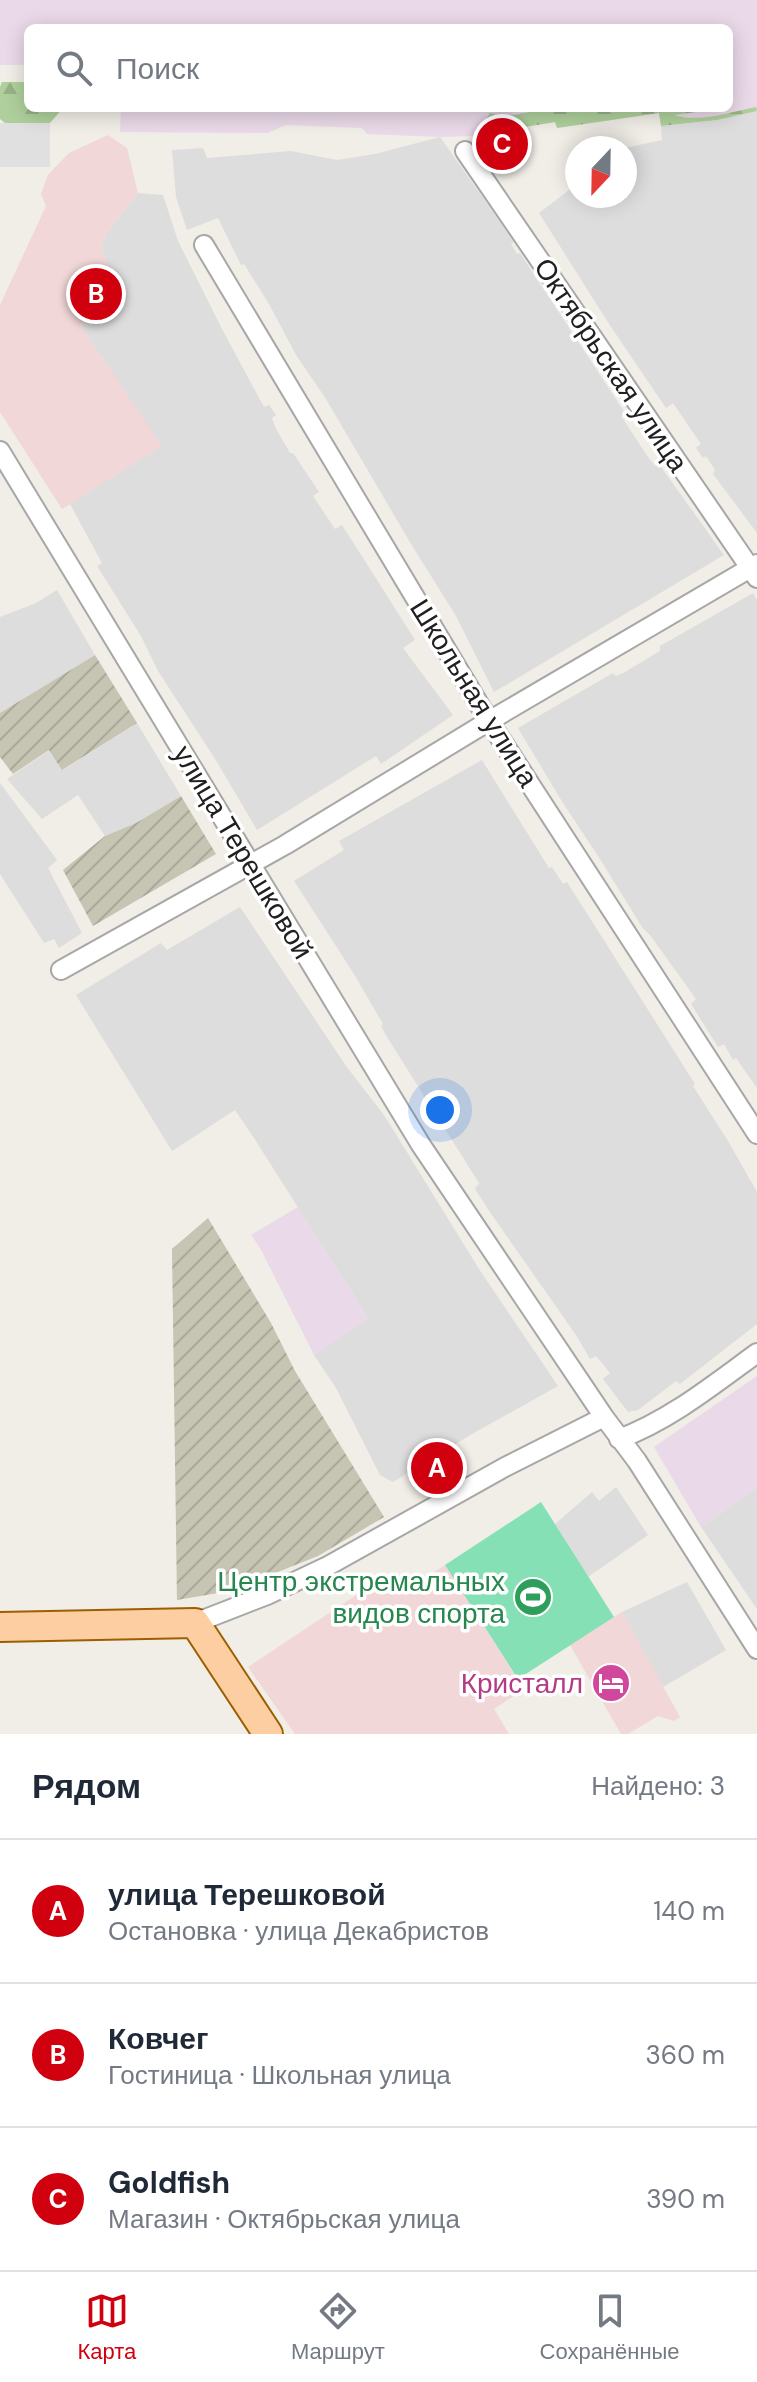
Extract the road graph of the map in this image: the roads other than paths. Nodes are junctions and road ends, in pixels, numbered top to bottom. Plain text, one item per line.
1 (465, 151) dead end
2 (204, 245) dead end
3 (0, 451) edge
4 (755, 571) edge
5 (489, 721) junction
6 (250, 864) junction
7 (61, 970) dead end
8 (757, 1134) edge
9 (757, 1353) edge
10 (604, 1417) junction
11 (619, 1439) junction
12 (195, 1623) junction
13 (0, 1627) edge
14 (757, 1649) edge
15 (268, 1734) edge

1 - 4 street, Октябрьская улица
2 - 5 street, Школьная улица
3 - 6 street, улица Терешковой
4 - 5 street
5 - 6 street
5 - 8 street, Школьная улица
6 - 7 street
6 - 10 street, улица Терешковой
9 - 11 street
10 - 11 street, улица Терешковой
10 - 12 street
11 - 14 street, улица Терешковой
12 - 13 main road
12 - 15 main road

